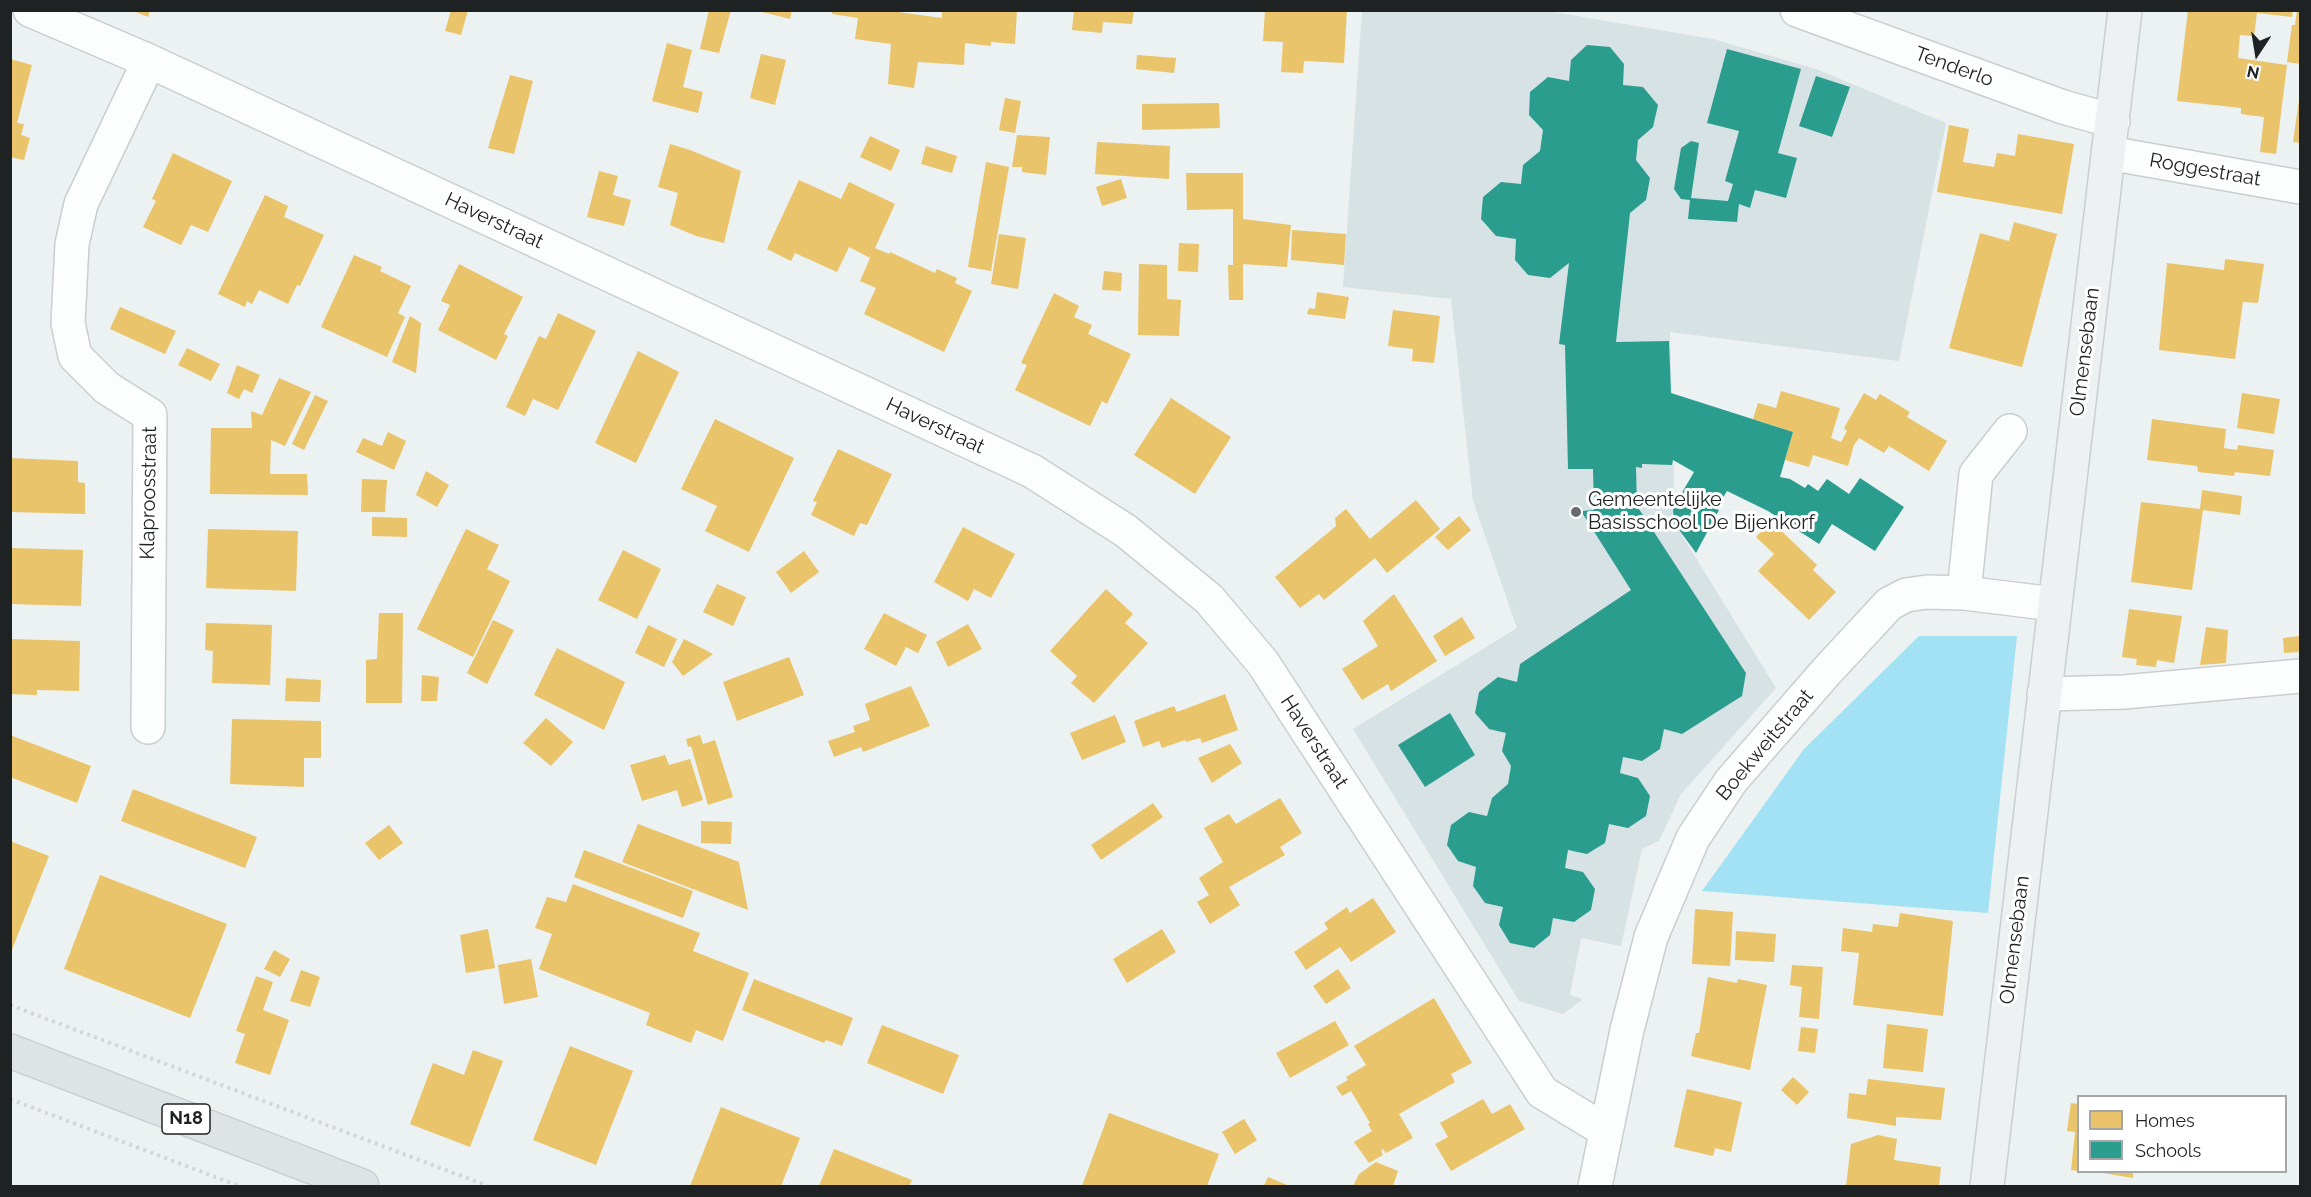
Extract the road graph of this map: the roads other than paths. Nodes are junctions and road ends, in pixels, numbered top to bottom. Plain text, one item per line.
1 (30, 10) edge
2 (1797, 10) edge
3 (2125, 10) edge
4 (149, 61) junction
5 (2113, 121) junction
6 (2109, 153) junction
7 (2301, 187) edge
8 (2010, 431) dead end
9 (1964, 593) junction
10 (2054, 604) junction
11 (2301, 676) edge
12 (2044, 694) junction
13 (148, 727) dead end
14 (10, 1052) edge
15 (1606, 1131) junction
16 (362, 1186) edge
17 (1595, 1186) edge
18 (1987, 1186) edge

1 - 4 street, Haverstraat
2 - 5 street, Tenderlo
3 - 5 street, Olmensebaan
4 - 13 street, Klaproosstraat
4 - 15 street, Haverstraat
5 - 6 street, Olmensebaan
6 - 7 street, Roggestraat
6 - 10 street, Olmensebaan
8 - 9 street
9 - 10 street, Boekweitstraat
9 - 15 street, Boekweitstraat
10 - 12 street, Olmensebaan
11 - 12 street
12 - 18 street, Olmensebaan
14 - 16 main road, N18
15 - 17 street, Boekweitstraat

